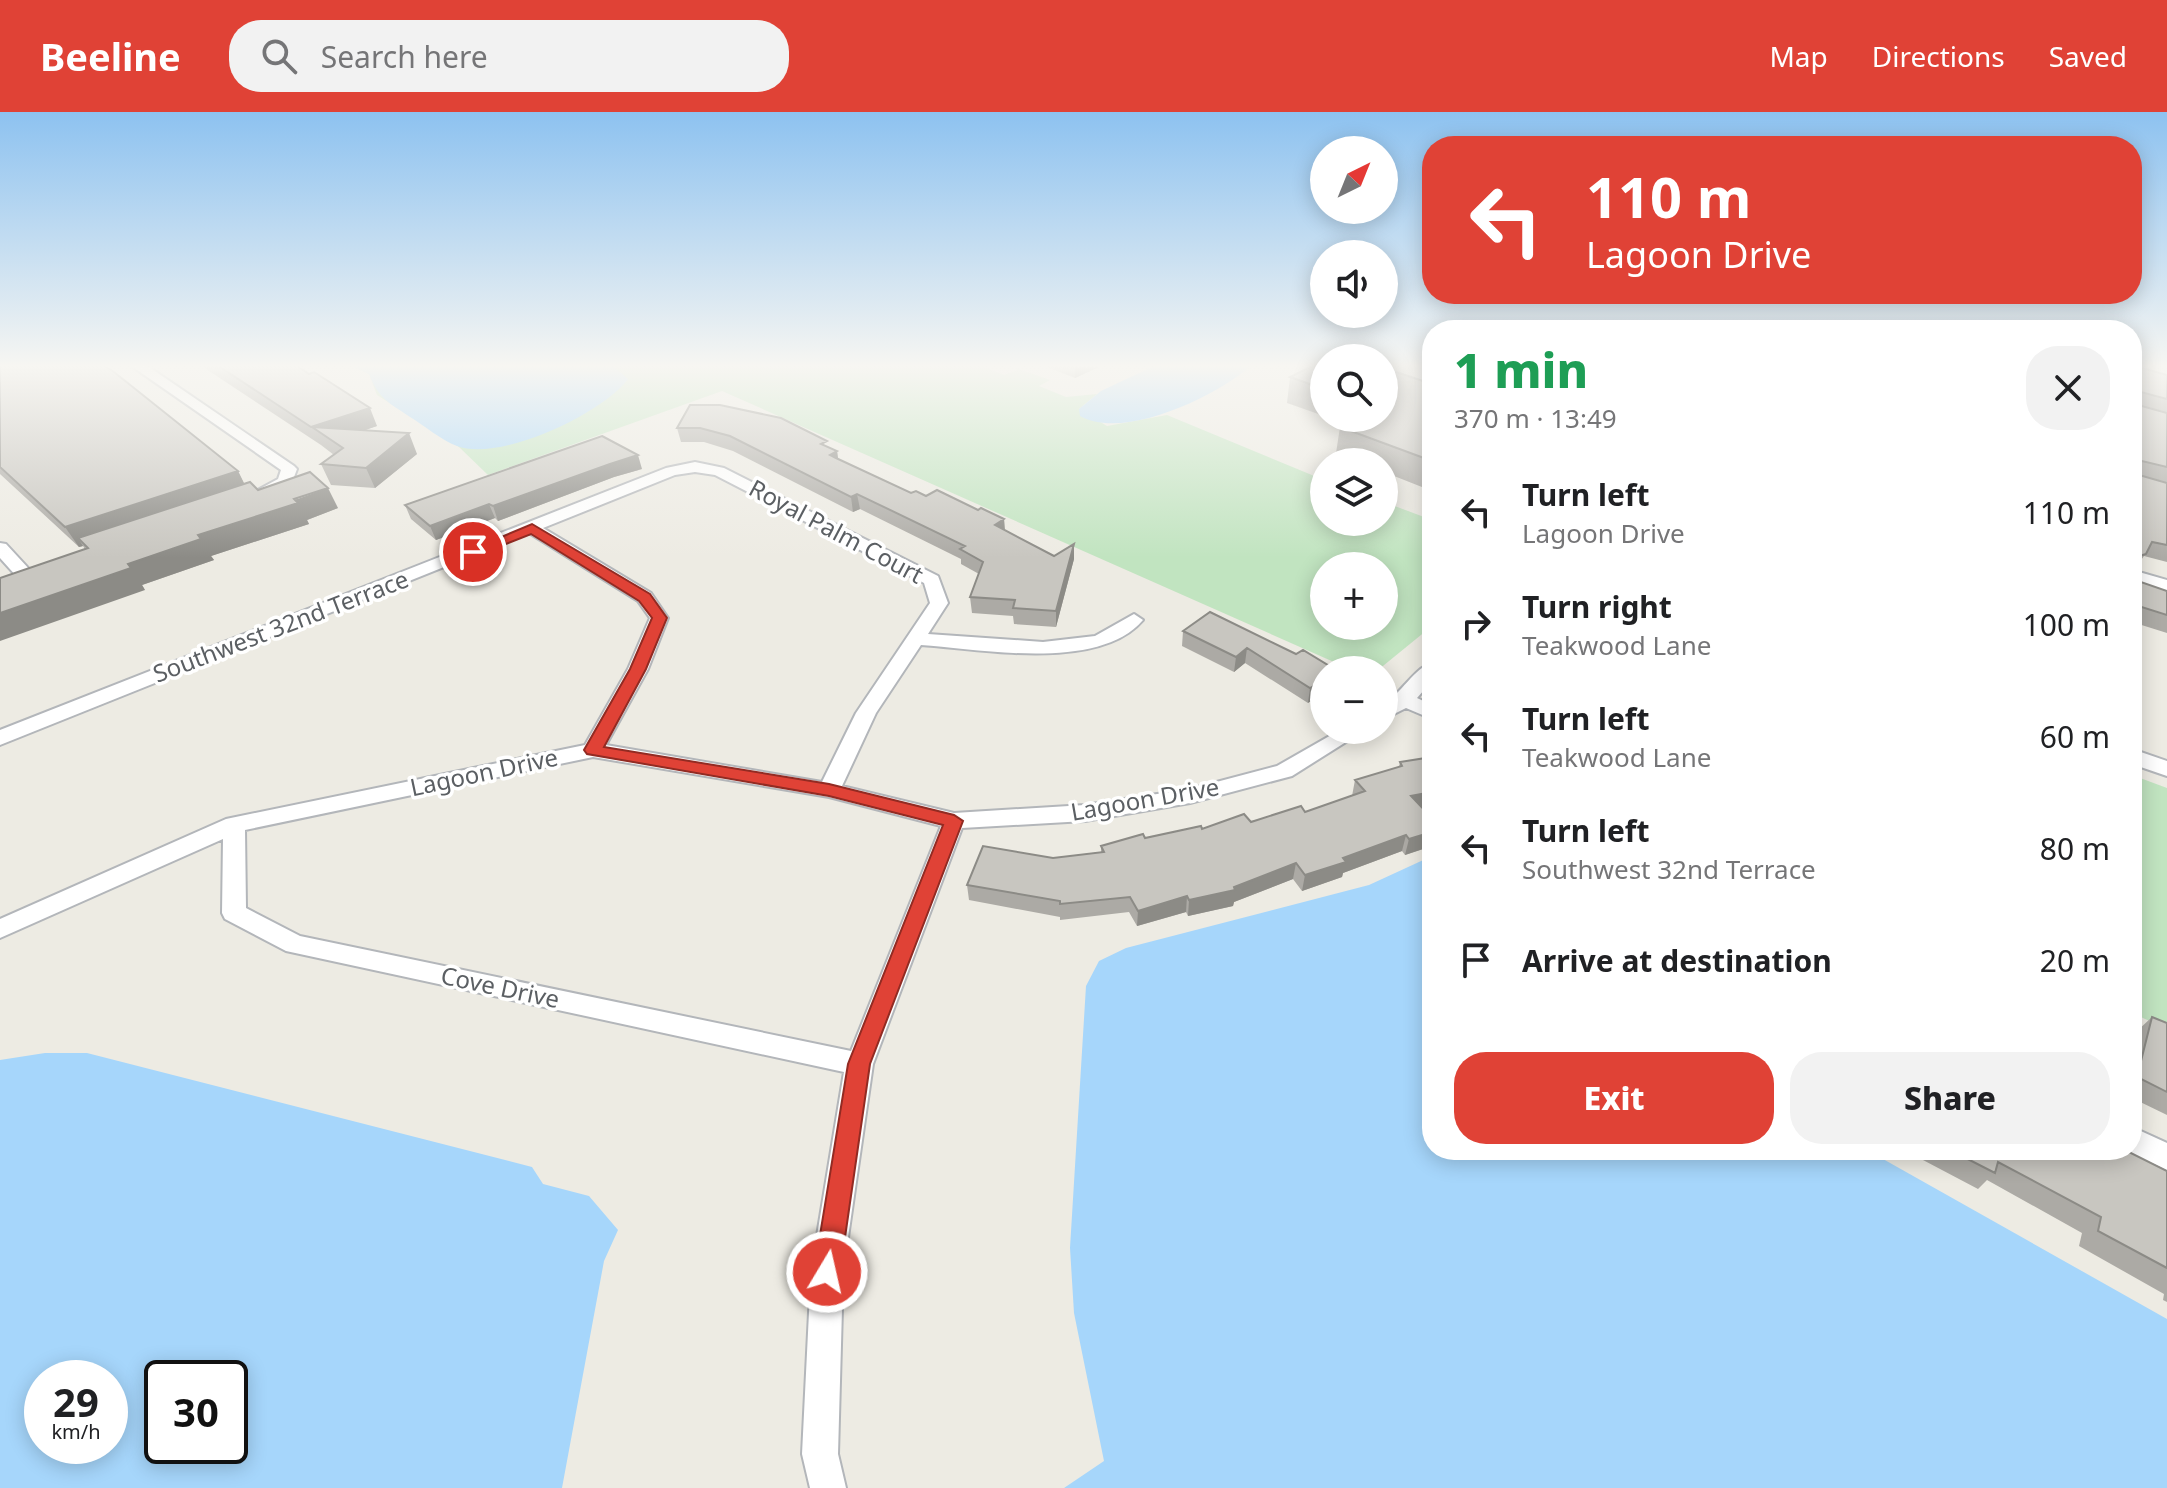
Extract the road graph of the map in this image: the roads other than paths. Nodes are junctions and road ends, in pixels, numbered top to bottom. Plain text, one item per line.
1 (231, 429) edge
2 (695, 467) joint
3 (236, 503) edge
4 (532, 528) junction
5 (0, 548) edge
6 (2142, 578) edge
7 (0, 582) edge
8 (2167, 586) edge
9 (1134, 620) dead end
10 (916, 639) junction
11 (1422, 680) edge
12 (1405, 700) junction
13 (1398, 704) edge
14 (1422, 708) edge
15 (0, 738) edge
16 (1331, 744) edge
17 (593, 750) junction
18 (2142, 760) edge
19 (2167, 769) edge
20 (829, 790) junction
21 (954, 821) junction
22 (234, 825) junction
23 (0, 929) edge
24 (859, 1064) junction
25 (2142, 1145) edge
26 (2167, 1157) edge
27 (828, 1488) edge

1 - 3 street
2 - 4 street, Southwest 32nd Terrace
2 - 10 street, Royal Palm Court
4 - 15 street, Southwest 32nd Terrace
4 - 17 street
5 - 7 street
6 - 8 street
9 - 10 street
10 - 20 street, Royal Palm Court
11 - 12 street
12 - 13 street
12 - 14 street
16 - 21 street, Lagoon Drive
17 - 20 street, Lagoon Drive
17 - 22 street, Lagoon Drive
18 - 19 street
20 - 21 street, Lagoon Drive
21 - 24 street
22 - 23 street, Lagoon Drive
22 - 24 street, Cove Drive
24 - 27 street
25 - 26 street

